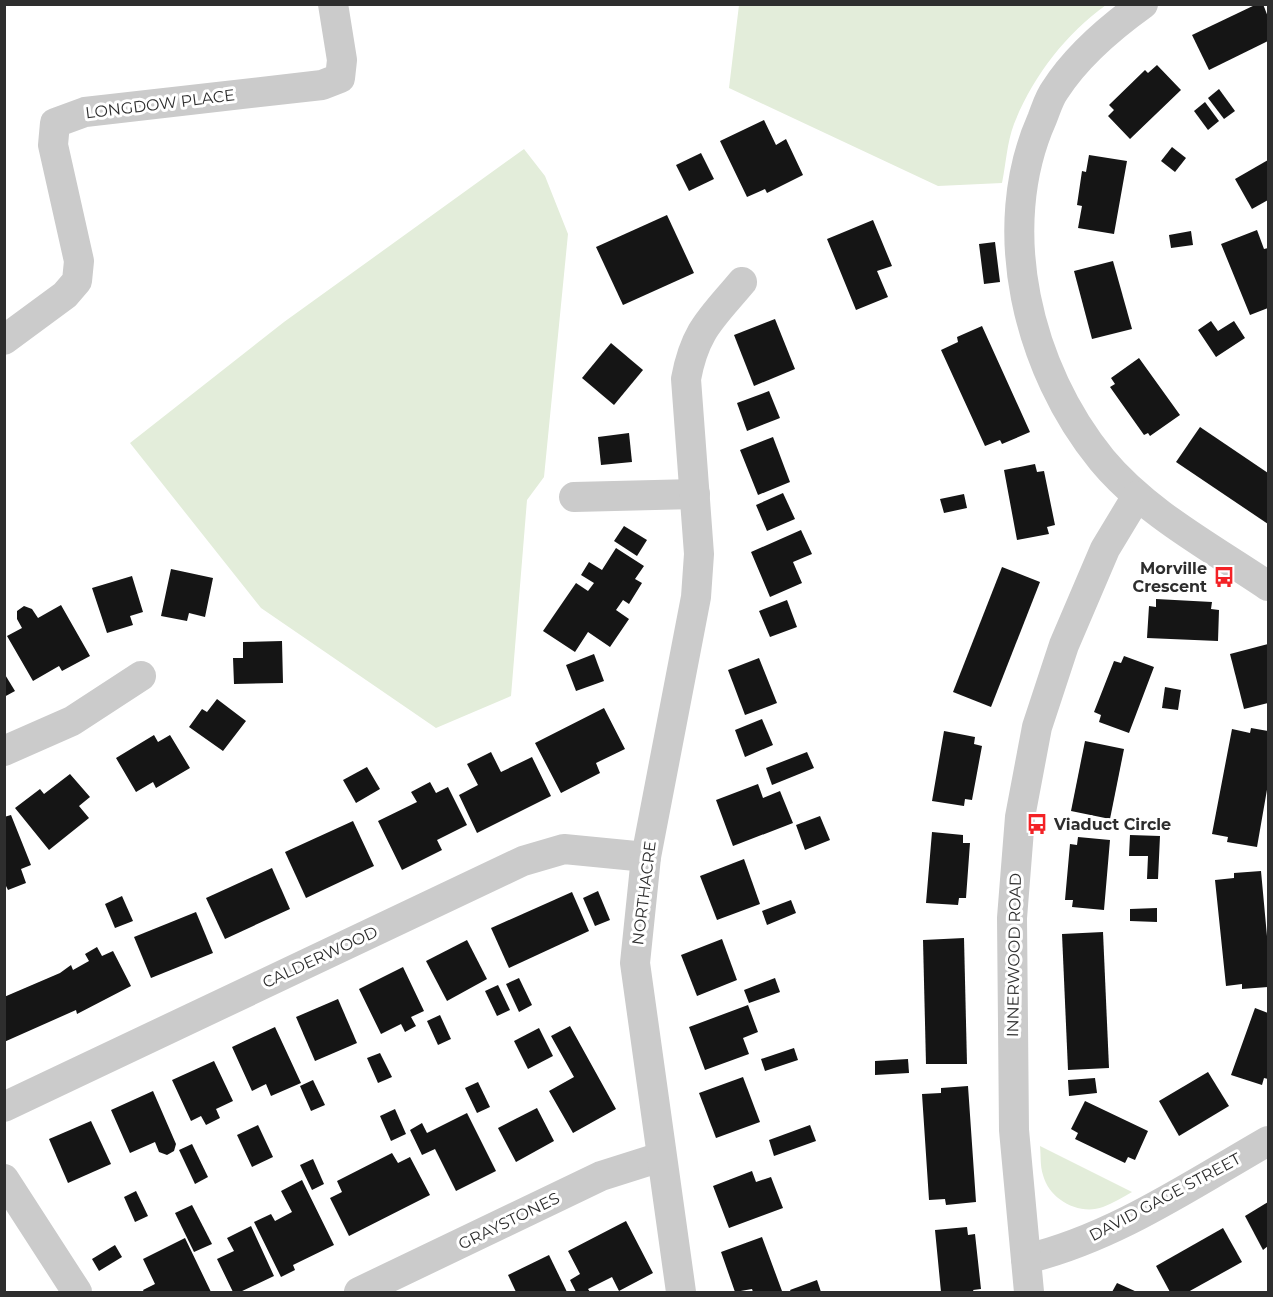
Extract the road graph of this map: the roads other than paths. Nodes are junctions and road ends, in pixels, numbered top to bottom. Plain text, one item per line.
1 (333, 4) edge
2 (1143, 4) edge
3 (742, 282) dead end
4 (4, 340) edge
5 (695, 494) junction
6 (1137, 496) junction
7 (574, 497) dead end
8 (1269, 586) edge
9 (141, 676) dead end
10 (4, 751) edge
11 (646, 857) junction
12 (4, 1107) edge
13 (1269, 1141) edge
14 (661, 1157) junction
15 (4, 1179) edge
16 (1026, 1258) junction
17 (77, 1293) edge
18 (360, 1293) edge
19 (681, 1293) edge
20 (1029, 1293) edge

1 - 4 street, LONGDOW PLACE
2 - 6 street
3 - 5 street, NORTHACRE
5 - 7 street
5 - 11 street, NORTHACRE
6 - 8 street
6 - 16 street, INNERWOOD ROAD
9 - 10 street
11 - 12 street, CALDERWOOD
11 - 14 street, NORTHACRE
13 - 16 street, DAVID GAGE STREET
14 - 18 street, GRAYSTONES
14 - 19 street, NORTHACRE
15 - 17 street
16 - 20 street, INNERWOOD ROAD

